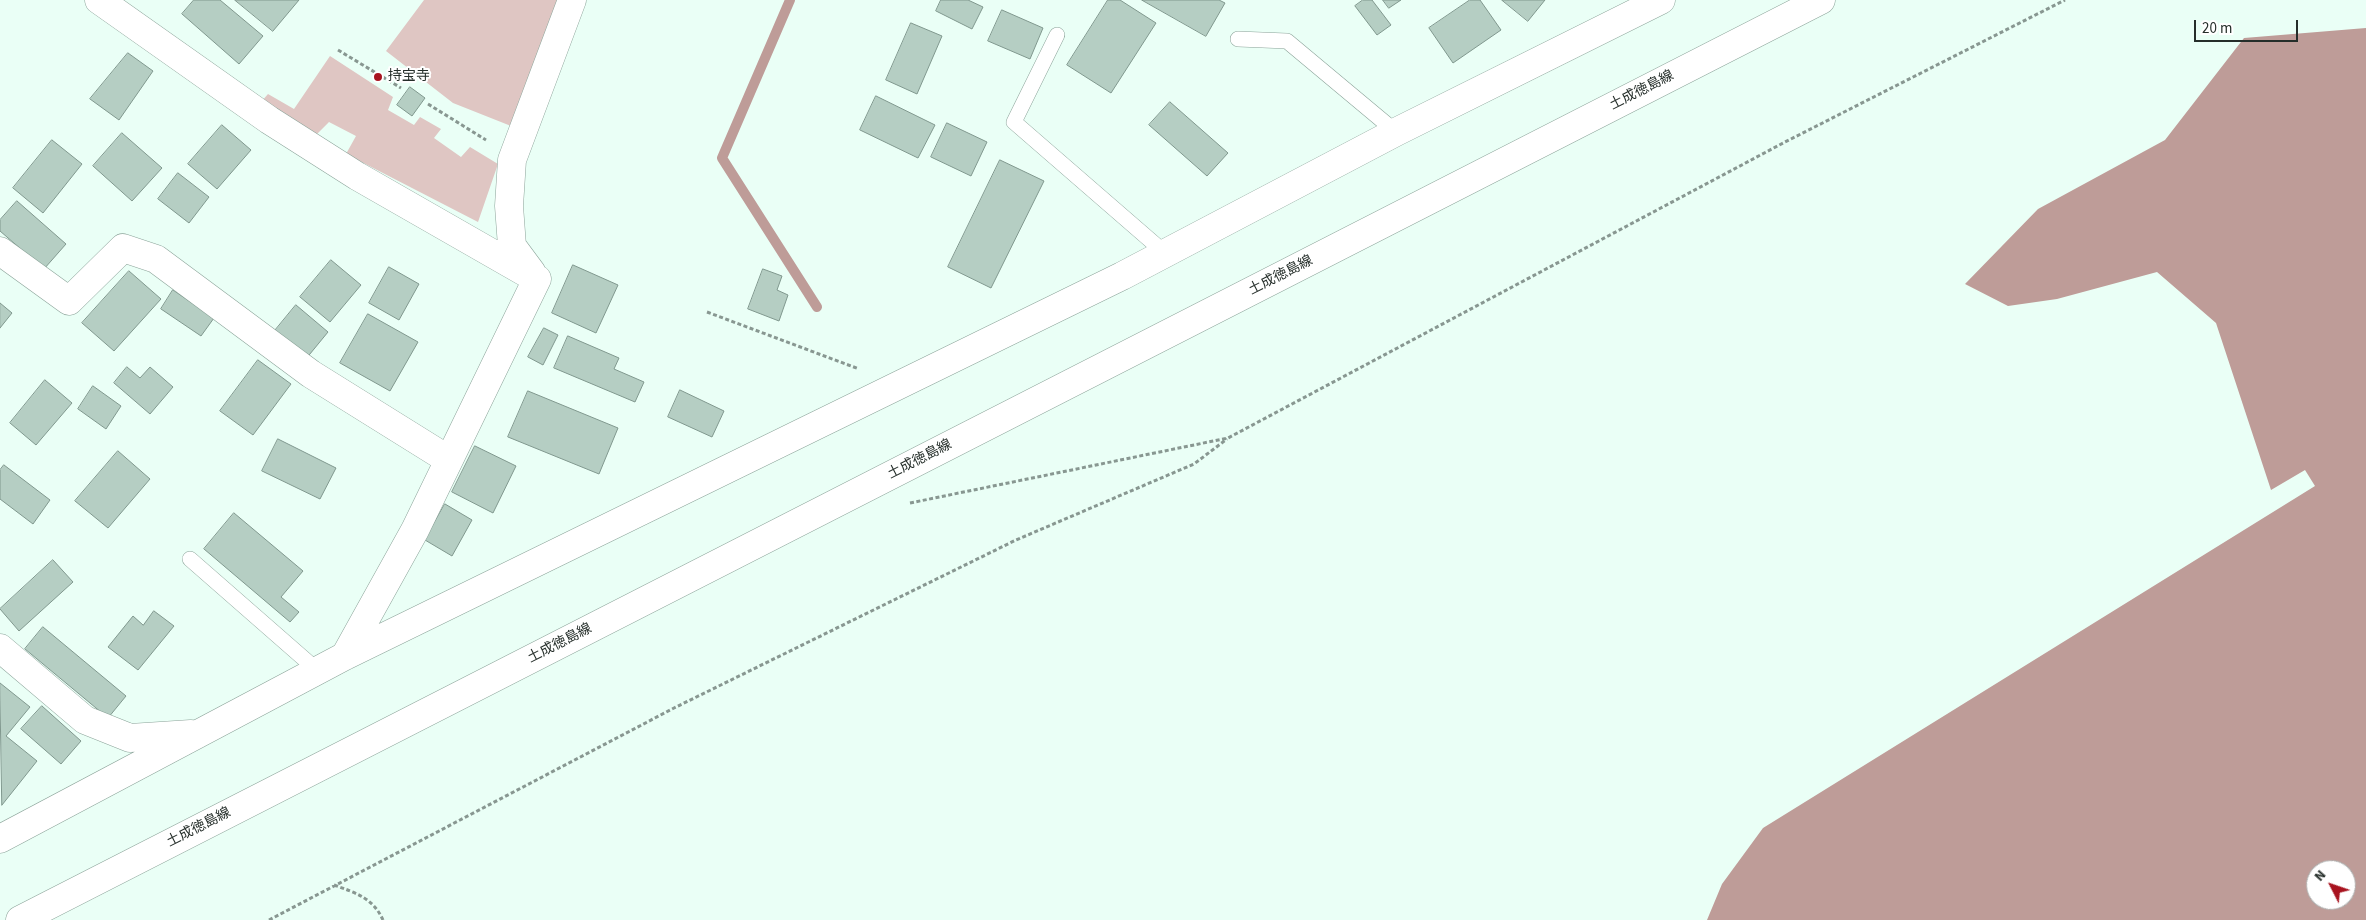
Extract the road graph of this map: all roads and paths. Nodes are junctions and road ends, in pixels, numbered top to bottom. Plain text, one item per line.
1 (99, 0) edge
2 (572, 0) edge
3 (1661, 0) edge
4 (1821, 0) edge
5 (2065, 0) edge
6 (1057, 35) dead end
7 (1238, 39) dead end
8 (338, 50) dead end
9 (401, 88) dead end
10 (428, 104) dead end
11 (1396, 132) junction
12 (494, 144) dead end
13 (0, 251) edge
14 (1164, 254) junction
15 (537, 279) junction
16 (707, 312) dead end
17 (866, 367) dead end
18 (1228, 438) junction
19 (449, 460) junction
20 (909, 503) dead end
21 (190, 560) dead end
22 (0, 648) edge
23 (345, 656) junction
24 (318, 672) junction
25 (201, 733) junction
26 (0, 839) edge
27 (334, 885) junction
28 (20, 920) edge
29 (269, 920) edge
30 (384, 920) edge

1 - 15 street
2 - 15 street
3 - 11 street
4 - 28 street, 土成徳島線
5 - 18 path
6 - 14 lane
7 - 11 lane
8 - 9 path
10 - 12 path
11 - 14 street
13 - 19 street
14 - 23 street
15 - 19 street
16 - 17 path
18 - 20 path
18 - 27 path
19 - 23 street
21 - 24 lane
22 - 25 street
23 - 24 street
24 - 25 street
25 - 26 street
27 - 29 path
27 - 30 path

